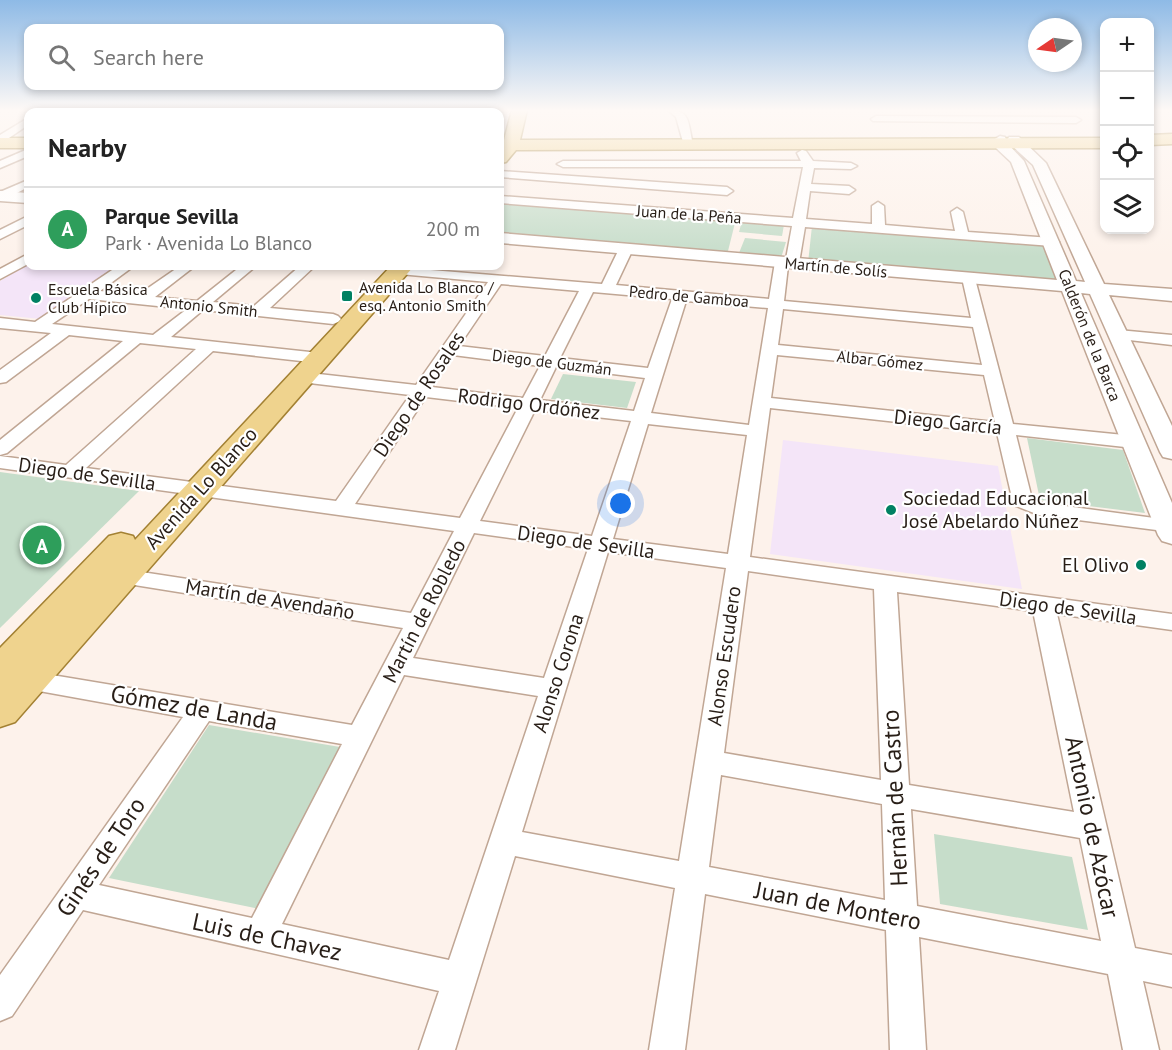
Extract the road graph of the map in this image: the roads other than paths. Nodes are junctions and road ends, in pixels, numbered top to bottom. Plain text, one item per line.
1 (567, 159) edge
2 (673, 159) edge
3 (805, 159) edge
4 (1016, 159) edge
5 (1031, 159) edge
6 (563, 164) junction
7 (671, 164) junction
8 (809, 164) junction
9 (851, 166) dead end
10 (1019, 166) junction
11 (1040, 166) junction
12 (504, 174) edge
13 (552, 178) junction
14 (24, 185) edge
15 (660, 186) junction
16 (805, 187) junction
17 (727, 190) junction
18 (849, 190) dead end
19 (3, 197) edge
20 (24, 198) edge
21 (504, 199) edge
22 (878, 206) dead end
23 (957, 212) dead end
24 (24, 222) edge
25 (799, 222) junction
26 (879, 228) junction
27 (0, 235) edge
28 (962, 235) junction
29 (504, 238) edge
30 (1052, 242) junction
31 (626, 249) junction
32 (24, 260) edge
33 (787, 262) junction
34 (121, 270) edge
35 (182, 270) edge
36 (244, 270) edge
37 (304, 270) edge
38 (391, 270) edge
39 (392, 270) edge
40 (420, 270) edge
41 (0, 275) edge
42 (969, 278) junction
43 (497, 279) junction
44 (1070, 286) junction
45 (598, 288) junction
46 (1097, 289) junction
47 (86, 294) junction
48 (1172, 295) edge
49 (680, 296) junction
50 (142, 299) junction
51 (776, 304) junction
52 (200, 305) junction
53 (258, 311) junction
54 (333, 319) junction
55 (0, 323) edge
56 (980, 323) junction
57 (38, 327) junction
58 (66, 330) junction
59 (1118, 335) junction
60 (137, 338) junction
61 (157, 340) junction
62 (1172, 340) edge
63 (209, 346) junction
64 (769, 349) junction
65 (448, 350) junction
66 (550, 362) junction
67 (306, 363) junction
68 (992, 371) junction
69 (655, 374) junction
70 (0, 378) edge
71 (421, 391) junction
72 (761, 402) junction
73 (529, 404) junction
74 (641, 417) junction
75 (1005, 428) junction
76 (757, 430) junction
77 (1134, 442) junction
78 (0, 449) edge
79 (1172, 452) edge
80 (0, 462) edge
81 (70, 472) junction
82 (188, 488) junction
83 (341, 508) junction
84 (467, 526) junction
85 (1170, 530) edge
86 (600, 544) junction
87 (738, 563) junction
88 (122, 576) junction
89 (885, 583) junction
90 (1043, 604) junction
91 (418, 622) junction
92 (1172, 622) edge
93 (397, 665) junction
94 (14, 676) edge
95 (553, 689) junction
96 (202, 710) junction
97 (0, 711) edge
98 (360, 737) junction
99 (709, 762) junction
100 (895, 794) junction
101 (1092, 828) junction
102 (504, 841) junction
103 (692, 878) junction
104 (75, 894) junction
105 (901, 918) junction
106 (260, 935) junction
107 (1121, 961) junction
108 (1172, 971) edge
109 (459, 979) junction
110 (0, 1004) edge
111 (437, 1050) edge
112 (667, 1050) edge
113 (908, 1050) edge
114 (1141, 1050) edge

1 - 6 street
2 - 7 street
3 - 8 street
4 - 10 street, Calderón de la Barca
5 - 11 street, Calderón de la Barca
6 - 7 street
6 - 13 street
7 - 15 street
7 - 17 street
8 - 9 street
8 - 16 street, Alonso Escudero
8 - 17 street
10 - 11 street
10 - 30 street, Calderón de la Barca
11 - 46 street, Calderón de la Barca
12 - 13 street
13 - 15 street
14 - 19 street
15 - 17 street
16 - 18 street
16 - 25 street, Alonso Escudero
17 - 21 street, Juan de la Peña
17 - 25 street, Juan de la Peña
19 - 20 street
22 - 26 street
23 - 28 street
24 - 27 street
25 - 26 street, Juan de la Peña
25 - 33 street, Alonso Escudero
26 - 28 street, Juan de la Peña
28 - 30 street, Juan de la Peña
29 - 31 street, Martín de Solís
30 - 44 street, Calderón de la Barca
31 - 33 street, Martín de Solís
31 - 45 street, Martín de Robledo
32 - 41 street
33 - 42 street, Martín de Solís
33 - 51 street, Alonso Escudero
34 - 47 street
35 - 50 street
36 - 52 street
37 - 53 street
38 - 54 main road, Avenida Lo Blanco
39 - 67 main road, Avenida Lo Blanco
40 - 43 street, Pedro de Gamboa
42 - 44 street, Martín de Solís
42 - 56 street
43 - 45 street, Pedro de Gamboa
43 - 65 street, Diego de Rosales
44 - 46 street, Martín de Solís
44 - 77 street, Calderón de la Barca
45 - 49 street, Pedro de Gamboa
45 - 66 street, Martín de Robledo
46 - 48 street, Martín de Solís
46 - 59 street, Calderón de la Barca
47 - 50 street, Antonio Smith
47 - 57 street
49 - 51 street, Pedro de Gamboa
49 - 69 street, Alonso Corona
50 - 52 street, Antonio Smith
51 - 56 street, Pedro de Gamboa
51 - 64 street, Alonso Escudero
52 - 53 street, Antonio Smith
52 - 61 street
53 - 54 street, Antonio Smith
54 - 67 main road, Avenida Lo Blanco
55 - 57 street, Rodrigo Ordóñez
56 - 68 street
57 - 58 street, Rodrigo Ordóñez
58 - 60 street, Rodrigo Ordóñez
58 - 70 street
59 - 62 street
59 - 79 street, Calderón de la Barca
60 - 61 street, Rodrigo Ordóñez
60 - 78 street
61 - 63 street, Rodrigo Ordóñez
63 - 67 street, Rodrigo Ordóñez
63 - 81 street
64 - 68 street, Albar Gómez
64 - 72 street, Alonso Escudero
65 - 66 street, Diego de Guzmán
65 - 71 street, Diego de Rosales
66 - 69 street, Diego de Guzmán
66 - 73 street, Martín de Robledo
67 - 71 street, Rodrigo Ordóñez
67 - 82 main road, Avenida Lo Blanco
68 - 75 street
69 - 74 street, Alonso Corona
71 - 73 street, Rodrigo Ordóñez
71 - 83 street, Diego de Rosales
72 - 75 street, Diego García
72 - 76 street, Alonso Escudero
73 - 74 street, Rodrigo Ordóñez
73 - 84 street, Martín de Robledo
74 - 76 street, Rodrigo Ordóñez
74 - 86 street, Alonso Corona
75 - 77 street, Diego García
75 - 85 street
76 - 87 street, Alonso Escudero
77 - 85 street, Calderón de la Barca
80 - 81 street, Diego de Sevilla
81 - 82 street, Diego de Sevilla
82 - 83 street, Diego de Sevilla
82 - 88 main road, Avenida Lo Blanco
82 - 94 main road, Avenida Lo Blanco
83 - 84 street, Diego de Sevilla
84 - 86 street, Diego de Sevilla
84 - 91 street, Martín de Robledo
86 - 87 street, Diego de Sevilla
86 - 95 street, Alonso Corona
87 - 89 street, Diego de Sevilla
87 - 99 street, Alonso Escudero
88 - 91 street, Martín de Avendaño
88 - 94 main road, Avenida Lo Blanco
89 - 90 street, Diego de Sevilla
89 - 100 street, Hernán de Castro
90 - 92 street, Diego de Sevilla
90 - 101 street, Antonio de Azócar
91 - 93 street, Martín de Robledo
93 - 95 street
93 - 98 street, Martín de Robledo
94 - 96 street, Gómez de Landa
94 - 97 main road, Avenida Lo Blanco
95 - 102 street, Alonso Corona
96 - 98 street, Gómez de Landa
96 - 104 street, Ginés de Toro
98 - 106 street, Martín de Robledo
99 - 100 street
99 - 103 street, Alonso Escudero
100 - 101 street
100 - 105 street, Hernán de Castro
101 - 107 street, Antonio de Azócar
102 - 103 street, Juan de Montero
102 - 109 street, Alonso Corona
103 - 105 street, Juan de Montero
103 - 112 street, Alonso Escudero
104 - 106 street, Luis de Chavez
104 - 110 street, Ginés de Toro
105 - 107 street, Juan de Montero
105 - 113 street, Hernán de Castro
106 - 109 street, Luis de Chavez
107 - 108 street, Juan de Montero
107 - 114 street, Antonio de Azócar
109 - 111 street, Alonso Corona

